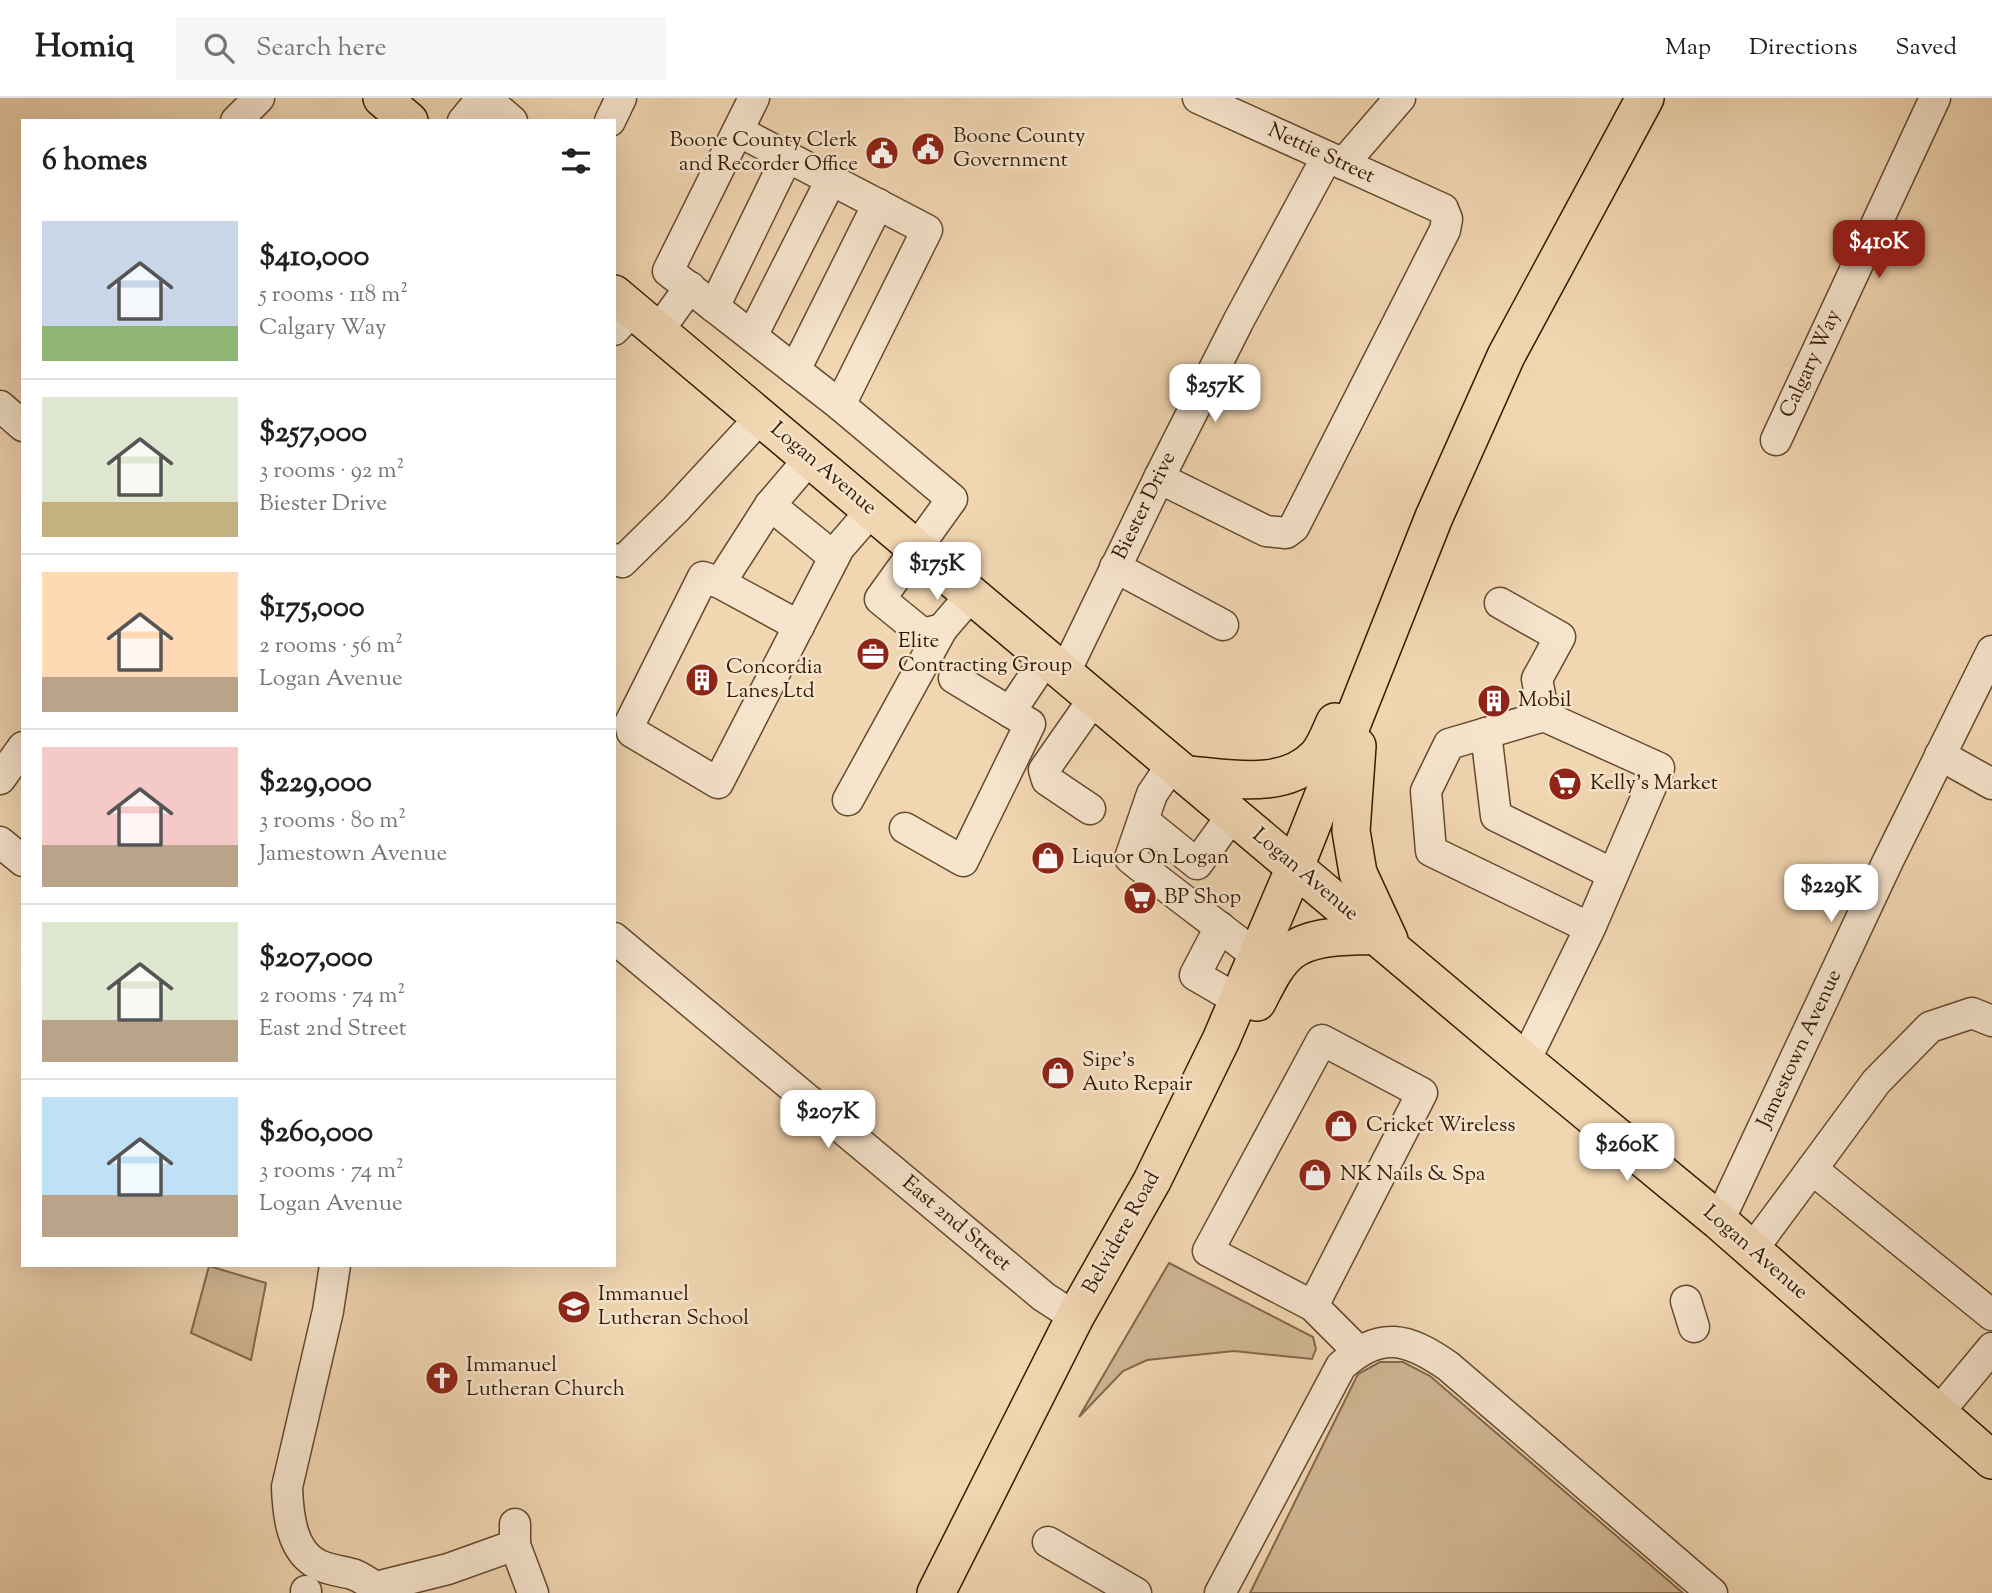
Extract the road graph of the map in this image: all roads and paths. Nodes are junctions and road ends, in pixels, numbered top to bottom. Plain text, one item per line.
1 (259, 98) edge
2 (382, 98) edge
3 (621, 98) edge
4 (754, 98) edge
5 (1198, 98) edge
6 (1400, 98) edge
7 (1647, 98) edge
8 (1936, 98) edge
9 (238, 119) edge
10 (407, 119) edge
11 (465, 119) edge
12 (510, 119) edge
13 (611, 119) edge
14 (738, 131) junction
15 (787, 157) junction
16 (1335, 161) junction
17 (831, 180) junction
18 (878, 204) junction
19 (679, 279) junction
20 (714, 307) junction
21 (630, 316) edge
22 (752, 336) junction
23 (795, 370) junction
24 (840, 405) junction
25 (0, 406) edge
26 (761, 417) junction
27 (21, 424) edge
28 (1776, 440) dead end
29 (810, 458) junction
30 (1159, 478) junction
31 (770, 505) junction
32 (872, 510) junction
33 (917, 547) junction
34 (834, 557) junction
35 (616, 560) edge
36 (1115, 567) junction
37 (720, 583) junction
38 (972, 594) junction
39 (1500, 603) dead end
40 (1223, 625) dead end
41 (799, 626) junction
42 (942, 629) junction
43 (1992, 651) edge
44 (1378, 657) junction
45 (1056, 664) junction
46 (954, 678) dead end
47 (1095, 697) junction
48 (1010, 712) junction
49 (1544, 716) junction
50 (1486, 733) junction
51 (1357, 746) junction
52 (21, 750) edge
53 (1940, 755) junction
54 (1180, 769) junction
55 (0, 779) edge
56 (1992, 784) edge
57 (848, 800) dead end
58 (1090, 809) dead end
59 (1233, 814) junction
60 (1144, 821) junction
61 (905, 828) dead end
62 (0, 842) edge
63 (21, 859) edge
64 (1197, 864) junction
65 (1295, 867) junction
66 (1613, 874) junction
67 (1191, 908) junction
68 (1220, 926) junction
69 (1590, 928) junction
70 (616, 940) edge
71 (1385, 943) junction
72 (1257, 956) junction
73 (1238, 1000) junction
74 (1992, 1021) edge
75 (1525, 1061) junction
76 (1197, 1089) junction
77 (1812, 1169) junction
78 (1718, 1221) junction
79 (1752, 1250) junction
80 (335, 1267) edge
81 (1312, 1306) junction
82 (1992, 1315) edge
83 (1075, 1317) junction
84 (1992, 1348) edge
85 (1359, 1352) junction
86 (1938, 1413) junction
87 (1992, 1460) edge
88 (1048, 1542) dead end
89 (533, 1593) edge
90 (936, 1593) edge
91 (1136, 1593) edge
92 (1220, 1593) edge
93 (1712, 1593) edge

1 - 9 street
2 - 10 main road
3 - 13 street
4 - 14 street
5 - 16 street, Nettie Street
6 - 16 street, Biester Drive
7 - 44 main road
7 - 51 main road
8 - 28 street, Calgary Way
11 - 12 street
14 - 15 street
14 - 19 street
15 - 17 street
15 - 20 street
16 - 30 street, Biester Drive
16 - 30 street, Nettie Street
17 - 18 street
17 - 22 street
18 - 23 street
18 - 24 street
19 - 20 street
19 - 21 street
20 - 22 street
21 - 26 main road, Logan Avenue
22 - 23 street
23 - 24 street
24 - 33 street
25 - 27 street
26 - 29 main road, Logan Avenue
26 - 35 street
29 - 31 street
29 - 32 main road, Logan Avenue
30 - 36 street, Biester Drive
31 - 34 street
31 - 37 street
32 - 33 main road, Logan Avenue
32 - 34 street
33 - 38 main road, Logan Avenue
33 - 42 street
34 - 41 street
36 - 40 street
36 - 45 street, Biester Drive
37 - 41 street
37 - 41 street
38 - 42 street
38 - 45 main road, Logan Avenue
39 - 49 street
42 - 57 street
43 - 53 street, Jamestown Avenue
44 - 54 main road
44 - 65 main road
45 - 47 main road, Logan Avenue
45 - 48 street, Biester Drive
46 - 48 street
47 - 54 main road, Logan Avenue
47 - 58 street
48 - 61 street
49 - 50 street
49 - 66 street
50 - 66 street
50 - 69 street
51 - 65 main road
51 - 71 main road
52 - 55 street
53 - 56 street
53 - 78 street, Jamestown Avenue
54 - 59 main road, Logan Avenue
54 - 60 street
59 - 64 street
59 - 65 main road, Logan Avenue
60 - 64 street
60 - 67 street
62 - 63 street
64 - 67 street
65 - 71 main road, Logan Avenue
65 - 72 main road, Belvidere Road
66 - 69 street
67 - 68 street
68 - 72 street
68 - 73 street
69 - 75 street
70 - 83 street, East 2nd Street
71 - 75 main road, Logan Avenue
71 - 76 main road
72 - 73 main road, Belvidere Road
73 - 76 main road, Belvidere Road
74 - 77 street
75 - 78 main road, Logan Avenue
76 - 83 main road, Belvidere Road
77 - 79 street
77 - 82 street
78 - 79 main road, Logan Avenue
79 - 86 main road, Logan Avenue
80 - 89 street
81 - 81 street
81 - 85 street
83 - 90 main road, Belvidere Road
84 - 86 street
85 - 92 street
85 - 93 street
86 - 87 main road, Logan Avenue
88 - 91 street

